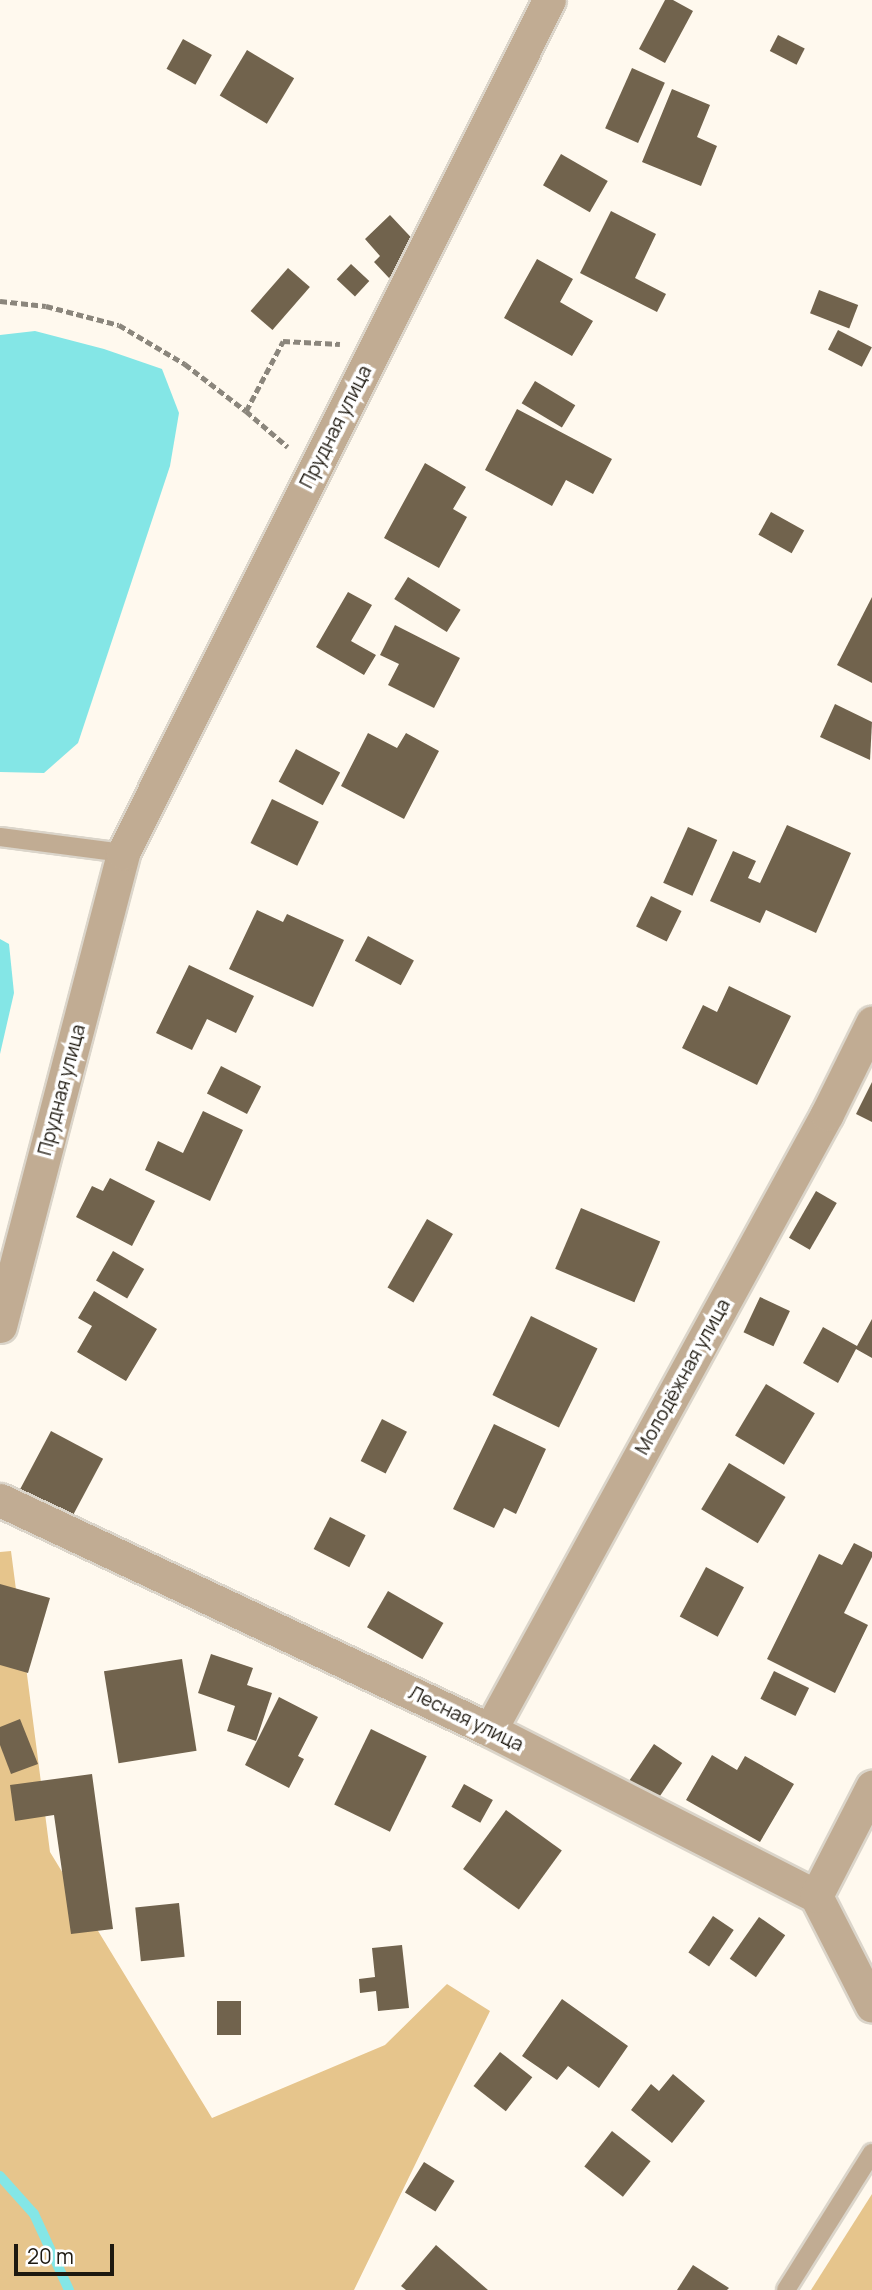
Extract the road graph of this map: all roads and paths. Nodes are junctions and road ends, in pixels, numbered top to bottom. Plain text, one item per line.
1 (549, 0) edge
2 (0, 302) edge
3 (376, 346) junction
4 (246, 411) junction
5 (314, 470) junction
6 (0, 837) edge
7 (123, 853) junction
8 (872, 1023) edge
9 (0, 1326) edge
10 (0, 1500) edge
11 (490, 1730) junction
12 (872, 1787) edge
13 (816, 1896) junction
14 (872, 2006) edge
15 (872, 2153) edge
16 (786, 2290) edge

1 - 3 street, Прудная улица
2 - 4 path
3 - 4 path
3 - 5 street, Прудная улица
4 - 5 path
5 - 7 street, Прудная улица
6 - 7 lane
7 - 9 street, Прудная улица
8 - 11 street, Молодёжная улица
10 - 11 street, Лесная улица
11 - 13 street, Лесная улица
12 - 13 street
13 - 14 street
15 - 16 lane

